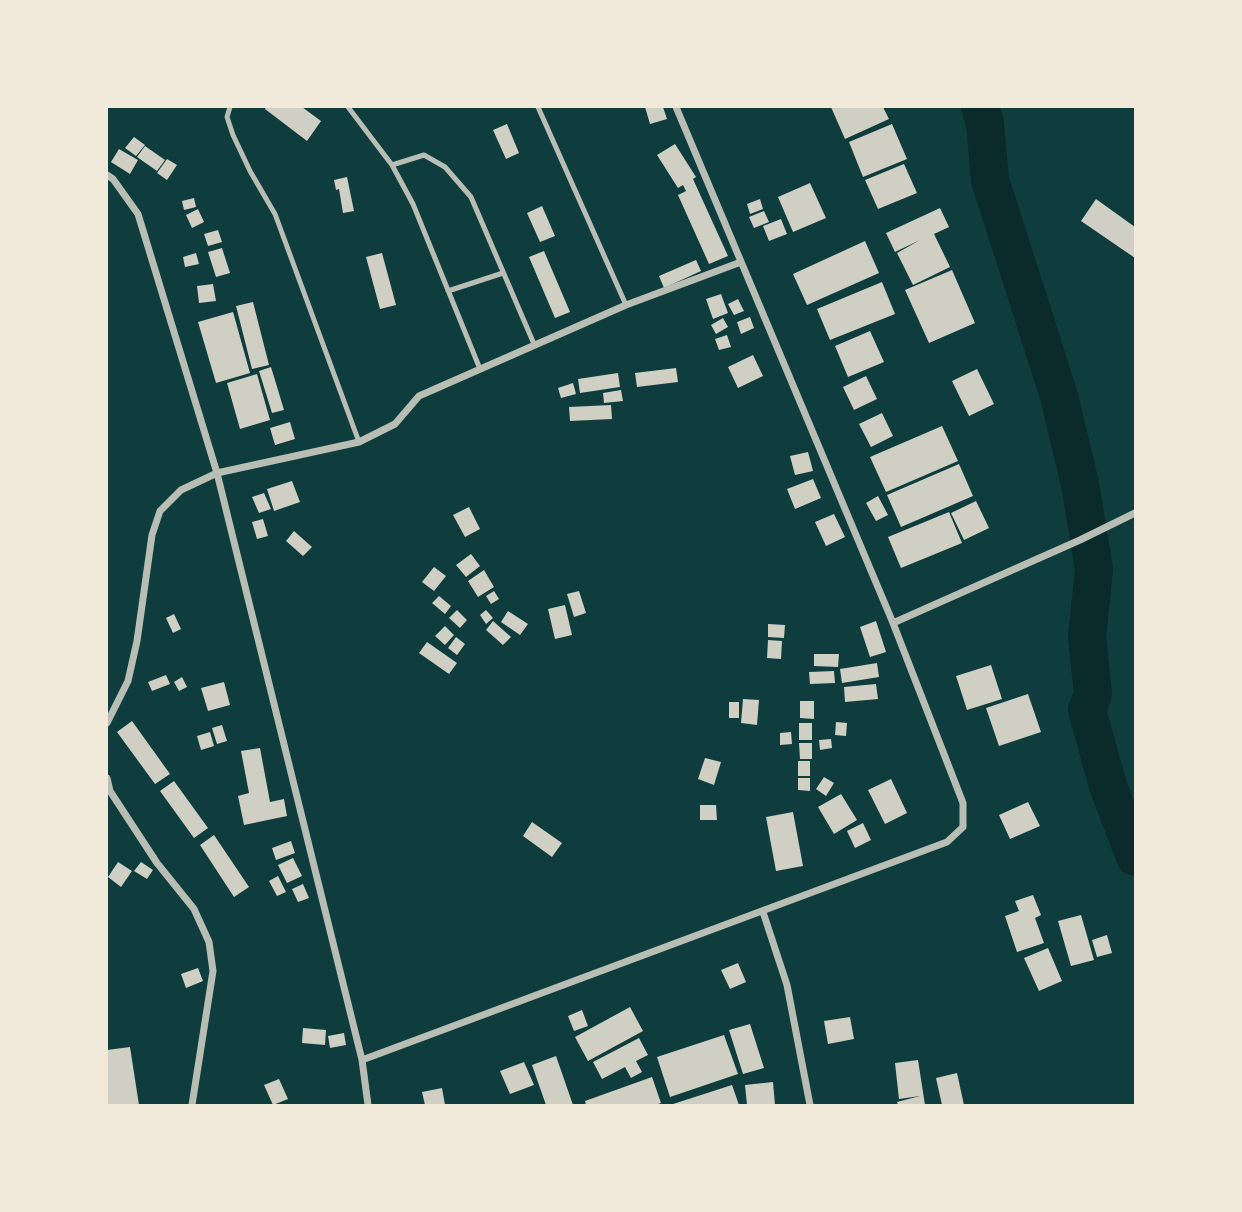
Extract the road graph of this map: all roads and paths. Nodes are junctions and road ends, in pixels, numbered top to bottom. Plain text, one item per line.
1 (230, 107) edge
2 (348, 107) edge
3 (538, 107) edge
4 (676, 107) edge
5 (392, 165) junction
6 (107, 175) edge
7 (741, 262) junction
8 (503, 273) junction
9 (448, 291) junction
10 (626, 305) junction
11 (534, 344) junction
12 (480, 369) junction
13 (359, 442) junction
14 (217, 473) junction
15 (1135, 513) edge
16 (893, 623) junction
17 (107, 723) edge
18 (107, 778) edge
19 (764, 912) junction
20 (362, 1060) junction
21 (192, 1105) edge
22 (368, 1105) edge
23 (810, 1105) edge

1 - 13 lane
2 - 5 lane
3 - 10 lane
4 - 7 street
5 - 8 lane
5 - 9 lane
6 - 14 street
7 - 10 street
7 - 16 street
8 - 9 lane
8 - 11 lane
9 - 12 lane
10 - 11 street
11 - 12 street
12 - 13 street
13 - 14 street
14 - 17 street
14 - 20 street
15 - 16 street
16 - 19 street
18 - 21 street
19 - 20 street
19 - 23 street
20 - 22 street

